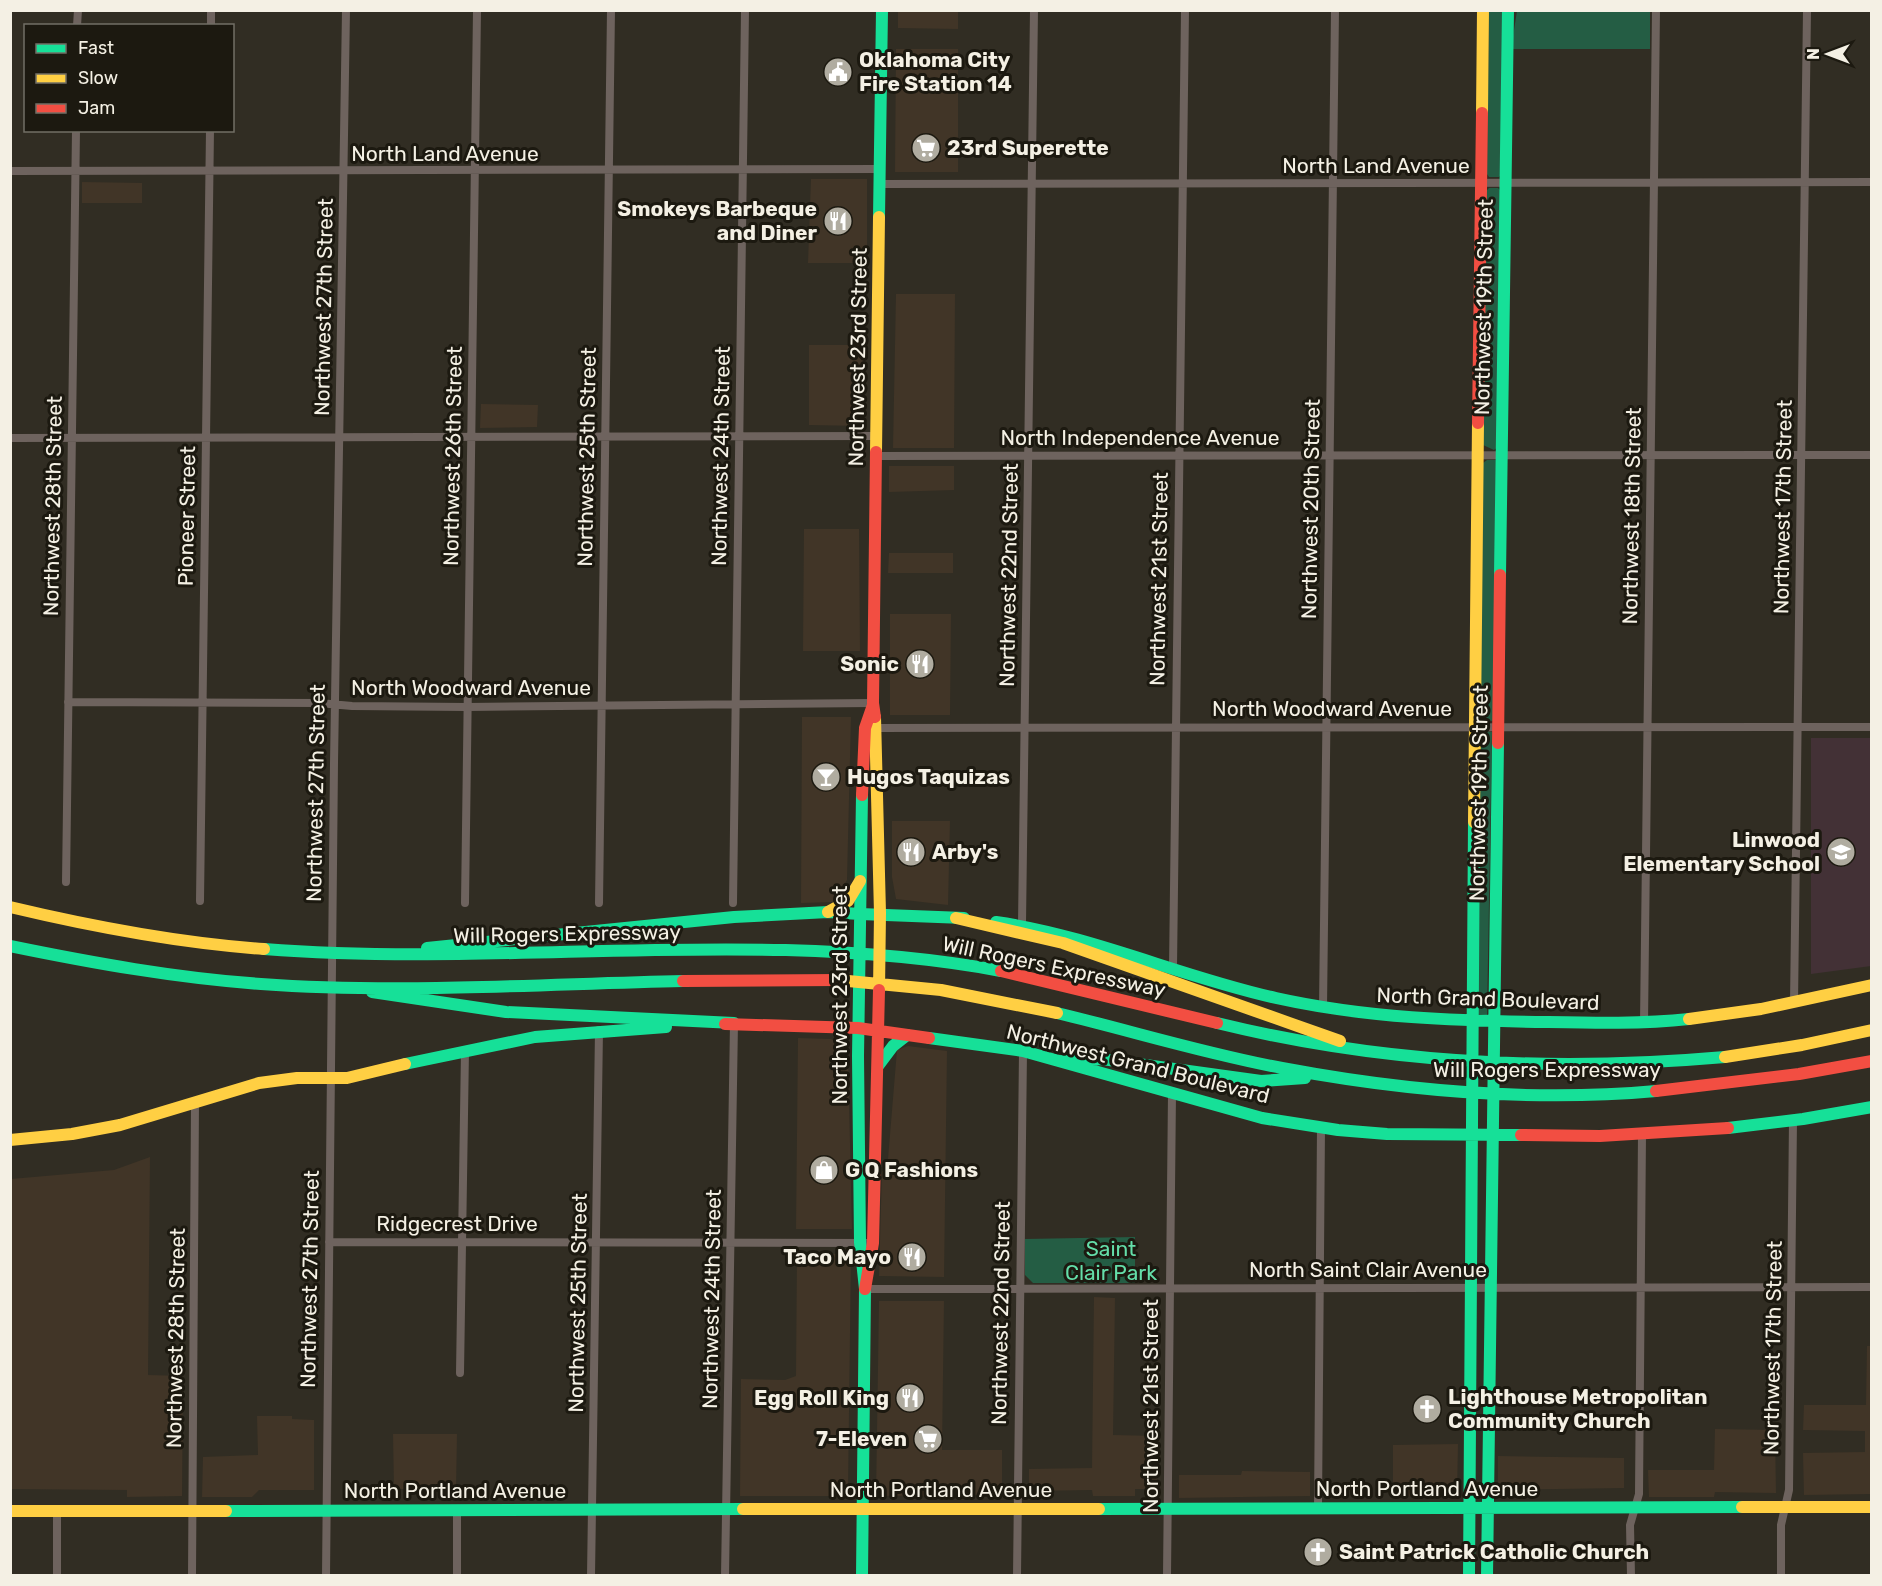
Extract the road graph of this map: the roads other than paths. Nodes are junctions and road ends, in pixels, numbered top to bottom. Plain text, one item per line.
1 (346, 10) edge
2 (477, 10) edge
3 (611, 10) edge
4 (745, 10) edge
5 (882, 10) edge
6 (1034, 10) edge
7 (1185, 10) edge
8 (1335, 10) edge
9 (1483, 10) edge
10 (1510, 10) edge
11 (1656, 10) edge
12 (1807, 10) edge
13 (76, 132) edge
14 (210, 132) edge
15 (880, 169) junction
16 (743, 170) junction
17 (10, 171) edge
18 (75, 171) junction
19 (475, 171) junction
20 (210, 172) junction
21 (344, 172) junction
22 (609, 172) junction
23 (1655, 181) junction
24 (1806, 181) junction
25 (1872, 182) edge
26 (1481, 183) junction
27 (880, 184) junction
28 (1182, 184) junction
29 (1333, 184) junction
30 (1505, 184) junction
31 (1031, 185) junction
32 (739, 436) junction
33 (876, 436) junction
34 (605, 437) junction
35 (10, 438) edge
36 (73, 438) junction
37 (206, 438) junction
38 (472, 438) junction
39 (339, 439) junction
40 (1329, 455) junction
41 (1478, 455) junction
42 (1502, 455) junction
43 (1651, 455) junction
44 (1801, 455) junction
45 (1872, 455) edge
46 (876, 456) junction
47 (1028, 456) junction
48 (1179, 456) junction
49 (68, 702) junction
50 (203, 702) junction
51 (736, 704) junction
52 (873, 704) junction
53 (336, 705) junction
54 (602, 706) junction
55 (467, 707) junction
56 (1648, 726) junction
57 (1872, 726) edge
58 (1176, 727) junction
59 (1475, 727) junction
60 (1499, 727) junction
61 (1798, 727) junction
62 (871, 728) junction
63 (1025, 728) junction
64 (1327, 728) junction
65 (861, 881) junction
66 (66, 882) dead end
67 (200, 901) dead end
68 (465, 903) dead end
69 (599, 903) dead end
70 (733, 903) dead end
71 (10, 907) edge
72 (828, 912) junction
73 (860, 918) junction
74 (956, 918) junction
75 (880, 919) junction
76 (1022, 924) junction
77 (10, 946) edge
78 (342, 956) junction
79 (1173, 968) junction
80 (1872, 985) edge
81 (349, 987) junction
82 (1794, 1003) junction
83 (1323, 1008) junction
84 (1495, 1022) junction
85 (734, 1023) junction
86 (1644, 1023) junction
87 (858, 1028) junction
88 (1473, 1028) junction
89 (599, 1030) junction
90 (878, 1030) junction
91 (1872, 1030) edge
92 (907, 1035) junction
93 (465, 1050) junction
94 (1023, 1051) junction
95 (1371, 1053) junction
96 (1062, 1061) junction
97 (1872, 1061) edge
98 (878, 1066) junction
99 (1332, 1077) junction
100 (332, 1079) junction
101 (1172, 1093) junction
102 (195, 1101) junction
103 (1872, 1107) edge
104 (1793, 1120) junction
105 (1321, 1127) junction
106 (1642, 1134) junction
107 (1472, 1136) junction
108 (1493, 1136) junction
109 (10, 1140) edge
110 (329, 1242) junction
111 (463, 1242) junction
112 (596, 1242) junction
113 (731, 1242) junction
114 (860, 1242) junction
115 (873, 1243) junction
116 (1641, 1287) junction
117 (1791, 1287) junction
118 (1872, 1287) edge
119 (865, 1288) junction
120 (1019, 1288) junction
121 (1169, 1288) junction
122 (1320, 1288) junction
123 (1470, 1288) junction
124 (1490, 1288) junction
125 (460, 1373) dead end
126 (1468, 1508) junction
127 (1487, 1508) junction
128 (1635, 1508) junction
129 (1785, 1508) junction
130 (1872, 1508) edge
131 (727, 1509) junction
132 (1017, 1509) junction
133 (1168, 1509) junction
134 (1318, 1509) junction
135 (192, 1510) junction
136 (325, 1510) junction
137 (457, 1510) junction
138 (592, 1510) junction
139 (862, 1510) junction
140 (10, 1511) edge
141 (57, 1511) junction
142 (57, 1575) edge
143 (192, 1575) edge
144 (326, 1575) edge
145 (457, 1575) edge
146 (591, 1575) edge
147 (725, 1575) edge
148 (862, 1575) edge
149 (1017, 1575) edge
150 (1167, 1575) edge
151 (1469, 1575) edge
152 (1487, 1575) edge
153 (1631, 1575) edge
154 (1781, 1575) edge

1 - 21 street, Northwest 27th Street
2 - 19 street, Northwest 26th Street
3 - 22 street, Northwest 25th Street
4 - 16 street, Northwest 24th Street
5 - 15 main road, Northwest 23rd Street
6 - 31 street, Northwest 22nd Street
7 - 28 street, Northwest 21st Street
8 - 29 street, Northwest 20th Street
9 - 26 main road, Northwest 19th Street
10 - 30 main road, Northwest 19th Street
11 - 23 street, Northwest 18th Street
12 - 24 street, Northwest 17th Street
13 - 18 street, Northwest 28th Street
14 - 20 street, Pioneer Street
15 - 16 street, North Land Avenue
15 - 27 main road, Northwest 23rd Street
16 - 22 street, North Land Avenue
16 - 32 street, Northwest 24th Street
17 - 18 street, North Land Avenue
18 - 20 street, North Land Avenue
18 - 36 street, Northwest 28th Street
19 - 21 street, North Land Avenue
19 - 22 street, North Land Avenue
19 - 38 street, Northwest 26th Street
20 - 21 street, North Land Avenue
20 - 37 street, Pioneer Street
21 - 39 street, Northwest 27th Street
22 - 34 street, Northwest 25th Street
23 - 24 street, North Land Avenue
23 - 30 street, North Land Avenue
23 - 43 street, Northwest 18th Street
24 - 25 street, North Land Avenue
24 - 44 street, Northwest 17th Street
26 - 29 street, North Land Avenue
26 - 30 street, North Land Avenue
26 - 41 main road, Northwest 19th Street
27 - 31 street, North Land Avenue
27 - 33 main road, Northwest 23rd Street
28 - 29 street, North Land Avenue
28 - 31 street, North Land Avenue
28 - 48 street, Northwest 21st Street
29 - 40 street, Northwest 20th Street
30 - 42 main road, Northwest 19th Street
31 - 47 street, Northwest 22nd Street
32 - 33 street
32 - 34 street
32 - 51 street, Northwest 24th Street
33 - 46 main road, Northwest 23rd Street
34 - 38 street
34 - 54 street, Northwest 25th Street
35 - 36 street
36 - 37 street
36 - 49 street, Northwest 28th Street
37 - 39 street
37 - 50 street, Pioneer Street
38 - 39 street
38 - 55 street, Northwest 26th Street
39 - 53 street, Northwest 27th Street
40 - 41 street, North Independence Avenue
40 - 48 street, North Independence Avenue
40 - 64 street, Northwest 20th Street
41 - 42 street, North Independence Avenue
41 - 59 main road, Northwest 19th Street
42 - 43 street, North Independence Avenue
42 - 60 main road, Northwest 19th Street
43 - 44 street, North Independence Avenue
43 - 56 street, Northwest 18th Street
44 - 45 street, North Independence Avenue
44 - 61 street, Northwest 17th Street
46 - 47 street, North Independence Avenue
46 - 52 main road, Northwest 23rd Street
47 - 48 street, North Independence Avenue
47 - 63 street, Northwest 22nd Street
48 - 58 street, Northwest 21st Street
49 - 50 street, North Woodward Avenue
49 - 66 street, Northwest 28th Street
50 - 53 street, North Woodward Avenue
50 - 67 street, Pioneer Street
51 - 52 street, North Woodward Avenue
51 - 54 street, North Woodward Avenue
51 - 70 street, Northwest 24th Street
52 - 62 main road, Northwest 23rd Street
53 - 55 street, North Woodward Avenue
53 - 100 street, Northwest 27th Street
54 - 55 street, North Woodward Avenue
54 - 69 street, Northwest 25th Street
55 - 68 street, Northwest 26th Street
56 - 60 street, North Woodward Avenue
56 - 61 street, North Woodward Avenue
56 - 86 street, Northwest 18th Street
57 - 61 street, North Woodward Avenue
58 - 63 street, North Woodward Avenue
58 - 64 street, North Woodward Avenue
58 - 79 street, Northwest 21st Street
59 - 60 street, North Woodward Avenue
59 - 64 street, North Woodward Avenue
59 - 88 main road, Northwest 19th Street
60 - 84 main road, Northwest 19th Street
61 - 82 street, Northwest 17th Street
62 - 63 street, North Woodward Avenue
62 - 65 main road, Northwest 23rd Street
62 - 75 main road, Northwest 23rd Street
63 - 76 street, Northwest 22nd Street
64 - 83 street, Northwest 20th Street
65 - 72 main road
65 - 73 main road, Northwest 23rd Street
71 - 78 main road, Will Rogers Expressway
72 - 73 main road, North Grand Boulevard
72 - 78 main road, North Grand Boulevard
73 - 75 main road, North Grand Boulevard
73 - 87 main road, Northwest 23rd Street
74 - 75 main road, North Grand Boulevard
74 - 76 main road, North Grand Boulevard
74 - 95 main road
75 - 90 main road, Northwest 23rd Street
76 - 79 main road, North Grand Boulevard
77 - 81 main road, Will Rogers Expressway
78 - 95 main road, Will Rogers Expressway
79 - 83 main road, North Grand Boulevard
80 - 82 main road, North Grand Boulevard
81 - 85 main road
81 - 99 main road, Will Rogers Expressway
82 - 86 main road, North Grand Boulevard
83 - 88 main road, North Grand Boulevard
84 - 86 main road, North Grand Boulevard
84 - 88 main road, North Grand Boulevard
84 - 108 main road, Northwest 19th Street
85 - 87 main road, Northwest Grand Boulevard
85 - 89 main road, Northwest Grand Boulevard
85 - 113 street, Northwest 24th Street
87 - 90 main road, Northwest Grand Boulevard
87 - 114 main road, Northwest 23rd Street
88 - 107 main road, Northwest 19th Street
89 - 93 main road, Northwest Grand Boulevard
89 - 112 street, Northwest 25th Street
90 - 92 main road, Northwest Grand Boulevard
90 - 98 main road, Northwest 23rd Street
91 - 95 main road, Will Rogers Expressway
92 - 94 main road, Northwest Grand Boulevard
92 - 98 main road
93 - 100 main road, Northwest Grand Boulevard
93 - 111 street
94 - 96 main road, Northwest Grand Boulevard
94 - 120 street, Northwest 22nd Street
96 - 99 main road
96 - 101 main road, Northwest Grand Boulevard
97 - 99 main road, Will Rogers Expressway
98 - 115 main road, Northwest 23rd Street
100 - 102 main road, Northwest Grand Boulevard
100 - 110 street, Northwest 27th Street
101 - 105 main road, Northwest Grand Boulevard
101 - 121 street, Northwest 21st Street
102 - 109 main road, Northwest Grand Boulevard
102 - 135 street, Northwest 28th Street
103 - 104 main road, Northwest Grand Boulevard
104 - 106 main road, Northwest Grand Boulevard
104 - 117 street, Northwest 17th Street
105 - 107 main road, Northwest Grand Boulevard
105 - 122 street
106 - 108 main road, Northwest Grand Boulevard
106 - 116 street
107 - 108 main road, Northwest Grand Boulevard
107 - 123 main road, Northwest 19th Street
108 - 124 main road, Northwest 19th Street
110 - 111 street, Ridgecrest Drive
110 - 136 street, Northwest 27th Street
111 - 112 street, Ridgecrest Drive
111 - 125 street
112 - 113 street, Ridgecrest Drive
112 - 138 street, Northwest 25th Street
113 - 114 street, Ridgecrest Drive
113 - 131 street, Northwest 24th Street
114 - 115 street, Ridgecrest Drive
114 - 119 main road, Northwest 23rd Street
115 - 119 main road, Northwest 23rd Street
116 - 117 street, North Saint Clair Avenue
116 - 124 street, North Saint Clair Avenue
116 - 128 street
117 - 118 street, North Saint Clair Avenue
117 - 129 street, Northwest 17th Street
119 - 120 street, North Saint Clair Avenue
119 - 139 main road, Northwest 23rd Street
120 - 121 street, North Saint Clair Avenue
120 - 132 street, Northwest 22nd Street
121 - 122 street, North Saint Clair Avenue
121 - 133 street, Northwest 21st Street
122 - 123 street, North Saint Clair Avenue
122 - 134 street
123 - 124 street, North Saint Clair Avenue
123 - 126 main road, Northwest 19th Street
124 - 127 main road, Northwest 19th Street
126 - 127 main road, North Portland Avenue
126 - 134 main road, North Portland Avenue
126 - 151 main road, Northwest 19th Street
127 - 128 main road, North Portland Avenue
127 - 152 main road, Northwest 19th Street
128 - 129 main road, North Portland Avenue
128 - 153 street
129 - 130 main road, North Portland Avenue
129 - 154 street, Northwest 17th Street
131 - 138 main road, North Portland Avenue
131 - 139 main road, North Portland Avenue
131 - 147 street, Northwest 24th Street
132 - 133 main road, North Portland Avenue
132 - 139 main road, North Portland Avenue
132 - 149 street, Northwest 22nd Street
133 - 134 main road, North Portland Avenue
133 - 150 street, Northwest 21st Street
135 - 136 main road, North Portland Avenue
135 - 141 main road, North Portland Avenue
135 - 143 street, Northwest 28th Street
136 - 137 main road, North Portland Avenue
136 - 144 street, Northwest 27th Street
137 - 138 main road, North Portland Avenue
137 - 145 street
138 - 146 street, Northwest 25th Street
139 - 148 main road, Northwest 23rd Street
140 - 141 main road, North Portland Avenue
141 - 142 street

